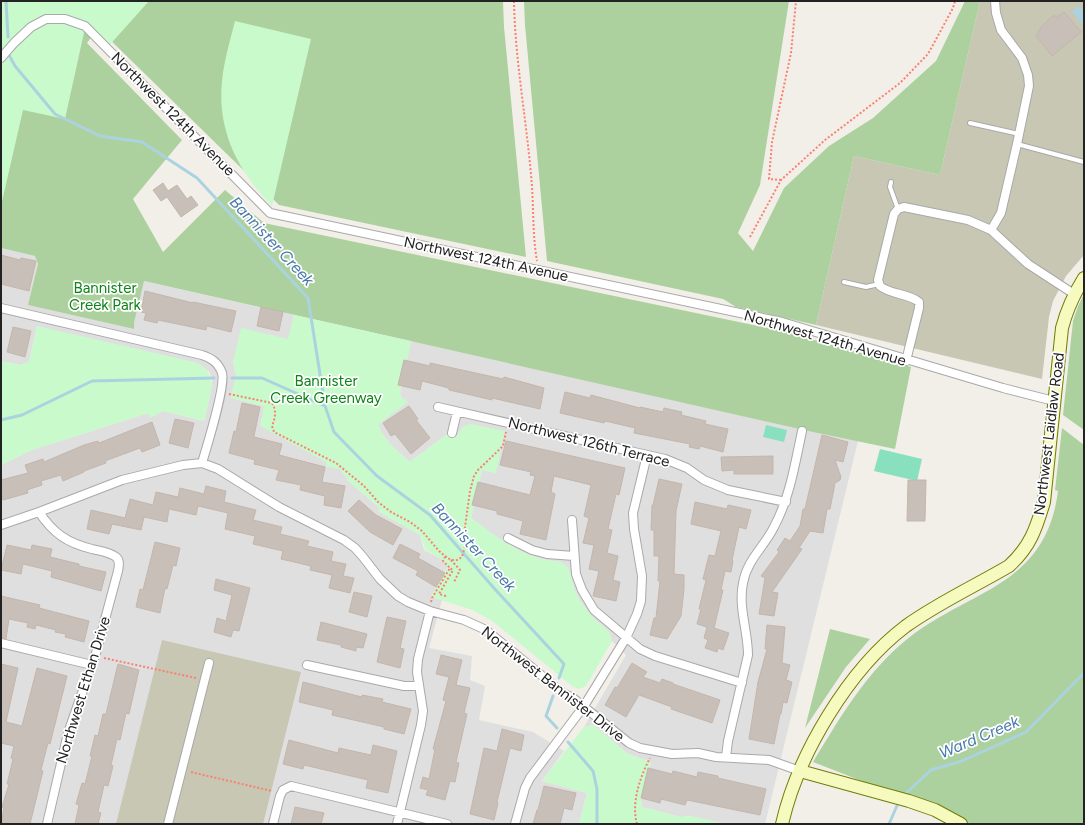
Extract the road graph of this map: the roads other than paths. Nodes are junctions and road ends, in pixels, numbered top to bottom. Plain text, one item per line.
1 (995, 1) edge
2 (1, 58) edge
3 (970, 123) dead end
4 (1019, 134) junction
5 (1017, 144) junction
6 (1084, 162) edge
7 (891, 182) dead end
8 (898, 209) junction
9 (991, 230) junction
10 (1084, 278) edge
11 (844, 282) dead end
12 (879, 284) junction
13 (1074, 294) junction
14 (1, 308) edge
15 (906, 360) junction
16 (1054, 400) junction
17 (438, 407) dead end
18 (457, 412) junction
19 (802, 431) dead end
20 (452, 433) dead end
21 (647, 455) junction
22 (202, 463) junction
23 (786, 502) junction
24 (39, 512) junction
25 (572, 520) dead end
26 (1, 525) edge
27 (508, 538) dead end
28 (574, 556) junction
29 (430, 611) junction
30 (626, 638) junction
31 (1, 643) edge
32 (209, 663) dead end
33 (307, 664) dead end
34 (92, 665) junction
35 (742, 683) junction
36 (418, 686) junction
37 (584, 706) junction
38 (726, 757) junction
39 (800, 771) junction
40 (400, 813) junction
41 (47, 824) edge
42 (168, 824) edge
43 (273, 824) edge
44 (397, 824) edge
45 (447, 824) edge
46 (515, 824) edge
47 (782, 824) edge
48 (960, 824) edge

1 - 4 street
2 - 15 street, Northwest 124th Avenue
3 - 4 lane
4 - 5 street
5 - 6 lane
5 - 9 street
7 - 8 lane
8 - 9 street
8 - 12 street
9 - 13 street
10 - 13 street, Northwest Laidlaw Road
11 - 12 lane
12 - 15 street
13 - 16 street, Northwest Laidlaw Road
14 - 22 street
15 - 16 street, Northwest 124th Avenue
16 - 39 street, Northwest Laidlaw Road
17 - 18 street, Northwest 126th Terrace
18 - 20 street
18 - 21 street, Northwest 126th Terrace
19 - 23 street
21 - 23 street, Northwest 126th Terrace
21 - 30 street
22 - 24 street, Northwest Bannister Drive
22 - 29 street, Northwest Bannister Drive
23 - 35 street
24 - 26 street, Northwest Bannister Drive
24 - 34 street, Northwest Ethan Drive
25 - 28 street
27 - 28 street
28 - 30 street
29 - 36 street
29 - 37 street, Northwest Bannister Drive
30 - 35 street
30 - 37 street
31 - 34 street
32 - 42 street
33 - 36 street
34 - 41 street, Northwest Ethan Drive
35 - 38 street
36 - 40 street
37 - 38 street, Northwest Bannister Drive
37 - 46 street
38 - 39 street, Northwest Bannister Drive
39 - 47 street, Northwest Laidlaw Road
39 - 48 street
40 - 43 street
40 - 44 street
40 - 45 street

